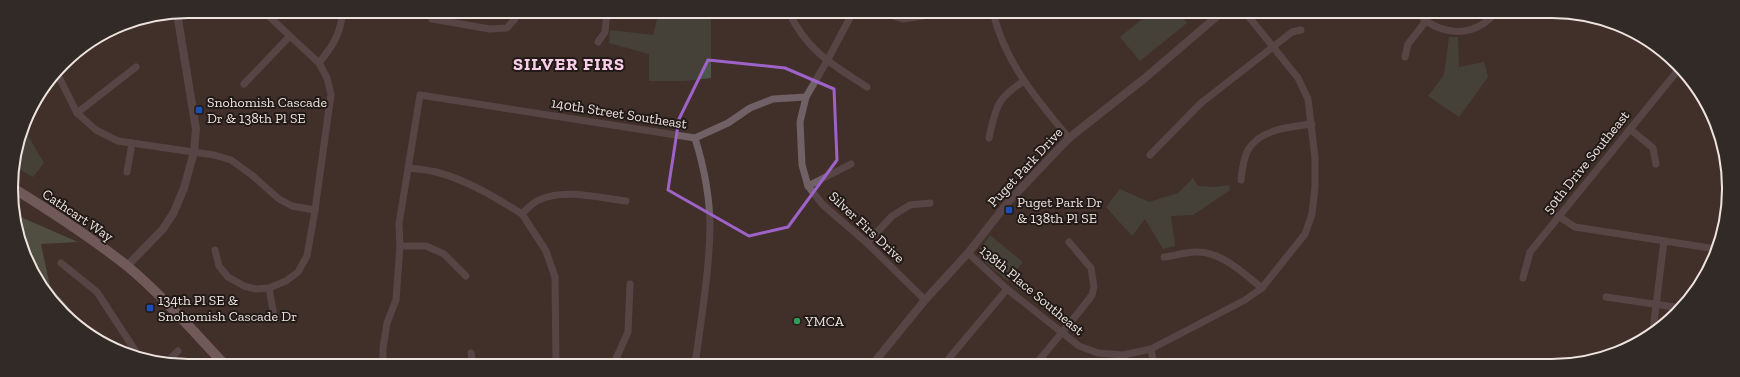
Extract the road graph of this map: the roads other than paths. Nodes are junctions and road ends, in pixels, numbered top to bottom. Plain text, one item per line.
1 (178, 18) edge
2 (270, 18) edge
3 (342, 18) edge
4 (432, 18) edge
5 (515, 18) edge
6 (606, 18) edge
7 (792, 18) edge
8 (850, 18) edge
9 (900, 18) edge
10 (910, 18) edge
11 (994, 18) edge
12 (1215, 18) edge
13 (1250, 18) edge
14 (1423, 18) edge
15 (1491, 18) edge
16 (1426, 21) junction
17 (1301, 30) dead end
18 (289, 37) junction
19 (598, 42) dead end
20 (1272, 46) junction
21 (1405, 58) dead end
22 (827, 61) junction
23 (319, 63) junction
24 (136, 67) dead end
25 (1676, 72) edge
26 (59, 77) edge
27 (1024, 81) junction
28 (244, 84) dead end
29 (867, 87) dead end
30 (806, 96) junction
31 (77, 112) junction
32 (1312, 124) junction
33 (1630, 129) junction
34 (695, 138) junction
35 (989, 138) dead end
36 (1069, 138) junction
37 (132, 143) junction
38 (194, 152) junction
39 (1150, 155) dead end
40 (851, 164) dead end
41 (1656, 164) dead end
42 (409, 168) junction
43 (127, 172) dead end
44 (1241, 180) dead end
45 (808, 186) junction
46 (18, 191) edge
47 (626, 201) dead end
48 (930, 203) dead end
49 (315, 210) junction
50 (522, 214) junction
51 (1558, 216) junction
52 (1664, 241) junction
53 (1069, 242) dead end
54 (867, 243) junction
55 (400, 246) junction
56 (1711, 248) edge
57 (215, 250) dead end
58 (968, 253) junction
59 (1164, 257) dead end
60 (61, 263) dead end
61 (127, 266) junction
62 (466, 276) dead end
63 (1523, 278) dead end
64 (630, 284) dead end
65 (269, 288) junction
66 (1262, 288) junction
67 (1007, 289) junction
68 (1606, 297) dead end
69 (925, 300) junction
70 (1656, 304) junction
71 (1674, 307) edge
72 (274, 316) dead end
73 (1654, 325) edge
74 (1063, 332) junction
75 (1151, 349) junction
76 (135, 350) edge
77 (178, 351) dead end
78 (471, 353) dead end
79 (171, 358) edge
80 (219, 359) edge
81 (383, 359) edge
82 (472, 359) edge
83 (556, 359) edge
84 (616, 359) edge
85 (696, 359) edge
86 (877, 359) edge
87 (949, 359) edge
88 (1039, 359) edge
89 (1153, 359) edge

1 - 38 street
2 - 18 street
3 - 23 street
4 - 5 street
6 - 19 street
7 - 22 street
8 - 22 street, Silver Firs Drive
9 - 10 street
11 - 27 street
12 - 36 street, Puget Park Drive
13 - 20 street, 138th Place Southeast
14 - 16 street
15 - 16 street
16 - 21 street
17 - 20 street
18 - 23 street
18 - 28 street
20 - 32 street, 138th Place Southeast
20 - 39 street
22 - 29 street
22 - 30 street, Silver Firs Drive
23 - 49 street
24 - 31 street
25 - 33 street, 50th Drive Southeast
26 - 31 street
27 - 35 street
27 - 36 street
30 - 34 street, 140th Street Southeast
30 - 45 street, Silver Firs Drive
31 - 37 street
32 - 44 street
32 - 66 street, 138th Place Southeast
33 - 41 street
33 - 51 street, 50th Drive Southeast
34 - 42 street, 140th Street Southeast
34 - 85 street
36 - 58 street, Puget Park Drive
37 - 38 street
37 - 43 street
38 - 49 street
38 - 61 street
40 - 45 street
42 - 50 street
42 - 55 street
45 - 54 street, Silver Firs Drive
46 - 61 main road, Cathcart Way
47 - 50 street
48 - 54 street
49 - 65 street
50 - 83 street
51 - 52 street
51 - 63 street, 50th Drive Southeast
52 - 56 street
52 - 70 street
53 - 74 street
54 - 69 street, Silver Firs Drive
55 - 62 street
55 - 81 street
57 - 65 street
58 - 67 street, 138th Place Southeast
58 - 69 street, Puget Park Drive
59 - 66 street
60 - 76 street
61 - 80 main road, Cathcart Way
64 - 84 street
65 - 72 street
66 - 75 street, 138th Place Southeast
67 - 74 street, 138th Place Southeast
67 - 87 street
68 - 70 street
69 - 86 street, Puget Park Drive
70 - 71 street
70 - 73 street
74 - 75 street, 138th Place Southeast
74 - 88 street
75 - 89 street
77 - 79 street
78 - 82 street

